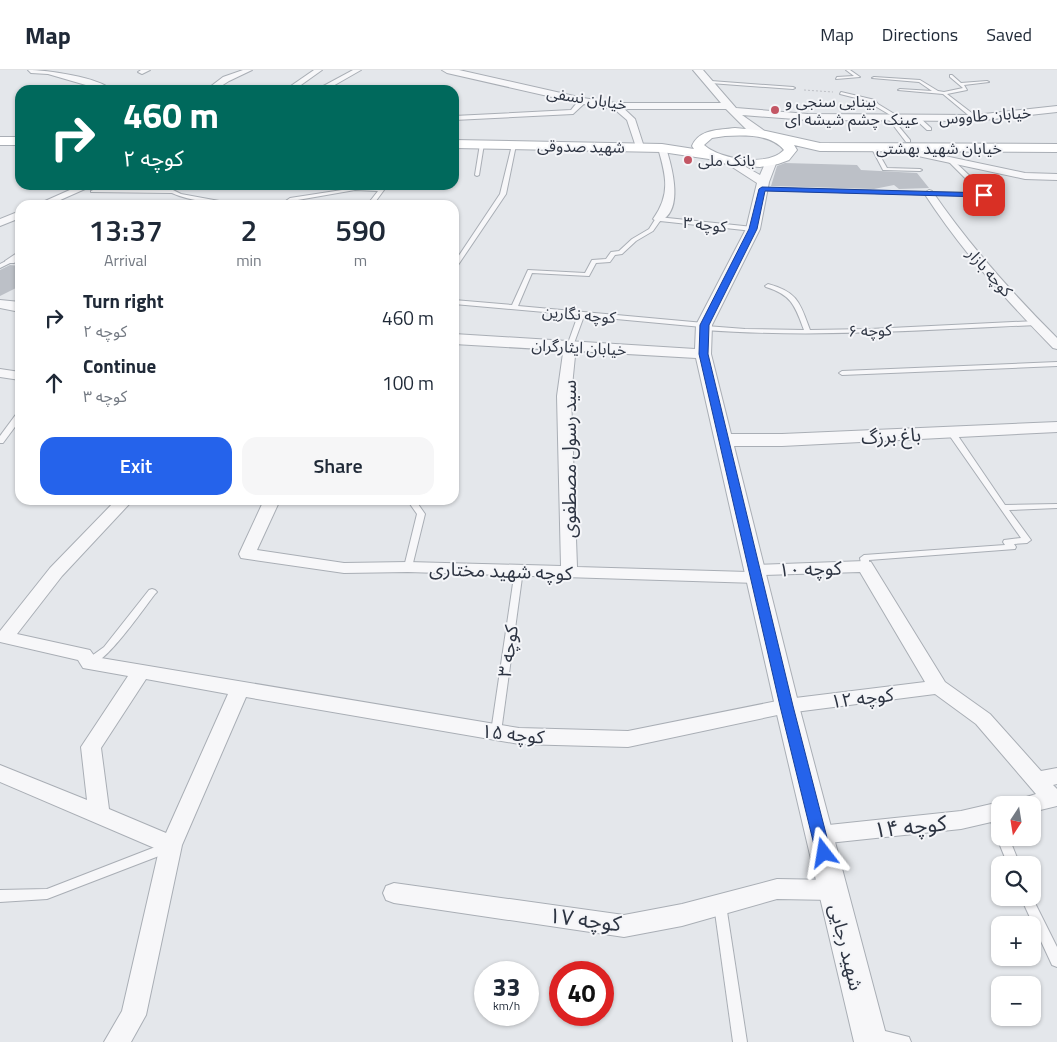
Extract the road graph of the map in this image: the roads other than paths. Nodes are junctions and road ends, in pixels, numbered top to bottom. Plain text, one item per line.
1 (249, 70) edge
2 (320, 70) edge
3 (358, 70) edge
4 (447, 70) edge
5 (698, 70) edge
6 (848, 70) edge
7 (28, 71) edge
8 (951, 76) dead end
9 (837, 78) dead end
10 (874, 78) dead end
11 (711, 82) junction
12 (987, 82) dead end
13 (960, 84) junction
14 (97, 85) edge
15 (217, 85) edge
16 (298, 85) edge
17 (330, 85) edge
18 (792, 88) road end
19 (900, 90) dead end
20 (937, 92) junction
21 (841, 93) road end
22 (944, 93) junction
23 (583, 101) junction
24 (616, 106) junction
25 (731, 109) junction
26 (1057, 109) edge
27 (459, 118) edge
28 (894, 118) junction
29 (917, 118) junction
30 (975, 118) junction
31 (929, 130) dead end
32 (723, 133) junction
33 (768, 136) junction
34 (0, 141) edge
35 (15, 141) edge
36 (699, 142) junction
37 (459, 144) edge
38 (482, 144) junction
39 (911, 144) junction
40 (514, 145) junction
41 (640, 147) junction
42 (820, 147) junction
43 (874, 147) junction
44 (662, 148) junction
45 (1057, 148) edge
46 (708, 155) junction
47 (777, 160) junction
48 (950, 160) junction
49 (730, 161) junction
50 (920, 170) dead end
51 (477, 175) dead end
52 (1057, 177) edge
53 (763, 185) junction
54 (82, 190) edge
55 (86, 190) edge
56 (130, 190) edge
57 (349, 190) edge
58 (929, 193) junction
59 (55, 200) edge
60 (78, 200) dead end
61 (213, 200) edge
62 (290, 200) edge
63 (7, 210) dead end
64 (15, 212) edge
65 (15, 216) edge
66 (658, 219) junction
67 (0, 223) edge
68 (753, 229) junction
69 (15, 258) edge
70 (459, 260) edge
71 (10, 261) joint
72 (0, 266) edge
73 (768, 286) dead end
74 (459, 302) edge
75 (0, 304) edge
76 (15, 306) edge
77 (514, 308) junction
78 (581, 315) junction
79 (1036, 323) junction
80 (704, 327) junction
81 (808, 332) junction
82 (1054, 339) edge
83 (459, 340) edge
84 (570, 346) junction
85 (703, 354) junction
86 (1057, 364) edge
87 (0, 373) edge
88 (842, 373) dead end
89 (15, 375) edge
90 (15, 422) edge
91 (1057, 427) edge
92 (951, 432) junction
93 (724, 440) junction
94 (0, 441) edge
95 (120, 505) edge
96 (270, 505) edge
97 (415, 505) edge
98 (1057, 506) edge
99 (1003, 508) junction
100 (865, 566) junction
101 (408, 567) junction
102 (519, 570) junction
103 (569, 572) junction
104 (756, 574) junction
105 (152, 592) dead end
106 (90, 663) junction
107 (141, 672) junction
108 (938, 687) junction
109 (240, 688) junction
110 (787, 706) junction
111 (496, 732) junction
112 (0, 772) edge
113 (1057, 776) edge
114 (1036, 780) junction
115 (1041, 802) edge
116 (99, 815) junction
117 (991, 818) edge
118 (819, 835) junction
119 (172, 845) junction
120 (833, 890) junction
121 (394, 893) dead end
122 (0, 896) edge
123 (720, 905) junction
124 (1031, 906) edge
125 (1057, 962) edge
126 (871, 1038) edge
127 (117, 1042) edge
128 (740, 1042) edge
129 (904, 1042) edge

1 - 15 street
2 - 16 street
3 - 17 street
4 - 23 street, خیابان نسفی
5 - 11 street
6 - 9 lane
7 - 14 street
8 - 13 lane
10 - 20 lane
11 - 18 lane
11 - 25 street
12 - 13 lane
13 - 22 lane
19 - 20 lane
20 - 22 lane
21 - 28 lane
22 - 30 lane
23 - 24 street, خیابان نسفی
23 - 27 street
24 - 25 street, خیابان نسفی
24 - 41 street
25 - 28 street, خیابان طاووس
25 - 32 street
25 - 33 street
26 - 30 street, خیابان طاووس
28 - 29 street, خیابان طاووس
28 - 39 lane
29 - 30 street, خیابان طاووس
29 - 31 lane
32 - 33 main road
32 - 36 main road
33 - 42 main road
33 - 47 main road
34 - 35 main road
36 - 44 main road
36 - 46 main road
37 - 38 main road, شهید صدوقی
38 - 40 main road, شهید صدوقی
38 - 51 lane
39 - 43 main road, خیابان شهید بهشتی
39 - 45 main road, خیابان شهید بهشتی
39 - 48 street
40 - 41 main road, شهید صدوقی
40 - 70 lane
41 - 44 main road, شهید صدوقی
42 - 43 main road, خیابان شهید بهشتی
42 - 47 main road, شهید صدوقی
43 - 50 lane
44 - 46 main road, شهید صدوقی
44 - 66 street
46 - 49 main road, شهید صدوقی
47 - 49 main road, شهید صدوقی
47 - 53 street, شهید رجایی
48 - 52 street
48 - 58 lane
49 - 53 street
53 - 58 lane
53 - 68 street, شهید رجایی
54 - 59 street
55 - 60 street
56 - 61 lane
57 - 62 lane
58 - 79 street, کوچه بازار
63 - 64 street
65 - 67 street
66 - 68 lane, کوچه ۳
66 - 77 lane
68 - 80 street, شهید رجایی
69 - 71 street
71 - 72 lane
73 - 81 lane
74 - 77 lane, کوچه نگارین
75 - 76 street
77 - 78 lane, کوچه نگارین
78 - 80 lane, کوچه نگارین
78 - 84 lane
79 - 81 lane, کوچه ۶
79 - 82 street, کوچه بازار
80 - 81 lane, کوچه ۶
80 - 85 street, شهید رجایی
83 - 84 street, خیابان ایثارگران
84 - 85 street, خیابان ایثارگران
84 - 103 street, سید رسول مصطفوی
85 - 93 street, شهید رجایی
86 - 88 lane
87 - 89 street
90 - 94 lane
91 - 92 street, باغ برزگ
92 - 93 street, باغ برزگ
92 - 99 lane
93 - 104 street, شهید رجایی
95 - 106 street, کوچه ۱۵
96 - 101 street, کوچه شهید مختاری
97 - 101 lane
98 - 99 lane
99 - 100 lane
100 - 104 street, کوچه ۱۰
100 - 108 street
101 - 102 street, کوچه شهید مختاری
102 - 103 street, کوچه شهید مختاری
102 - 111 lane, کوچه ۳
103 - 104 street, کوچه شهید مختاری
104 - 110 street, شهید رجایی
105 - 106 lane
106 - 107 street, کوچه ۱۵
107 - 109 street, کوچه ۱۵
107 - 116 street
108 - 110 street, کوچه ۱۲
108 - 114 street
109 - 111 street, کوچه ۱۵
109 - 119 street
110 - 111 street, کوچه ۱۵
110 - 118 street, شهید رجایی
112 - 116 street
113 - 114 street
114 - 115 street
116 - 119 street
117 - 118 street, کوچه ۱۴
118 - 120 street, شهید رجایی
119 - 122 lane
119 - 127 street
120 - 123 street, کوچه ۱۷
120 - 126 street, شهید رجایی
121 - 123 street, کوچه ۱۷
123 - 128 lane
124 - 125 lane
126 - 129 lane

